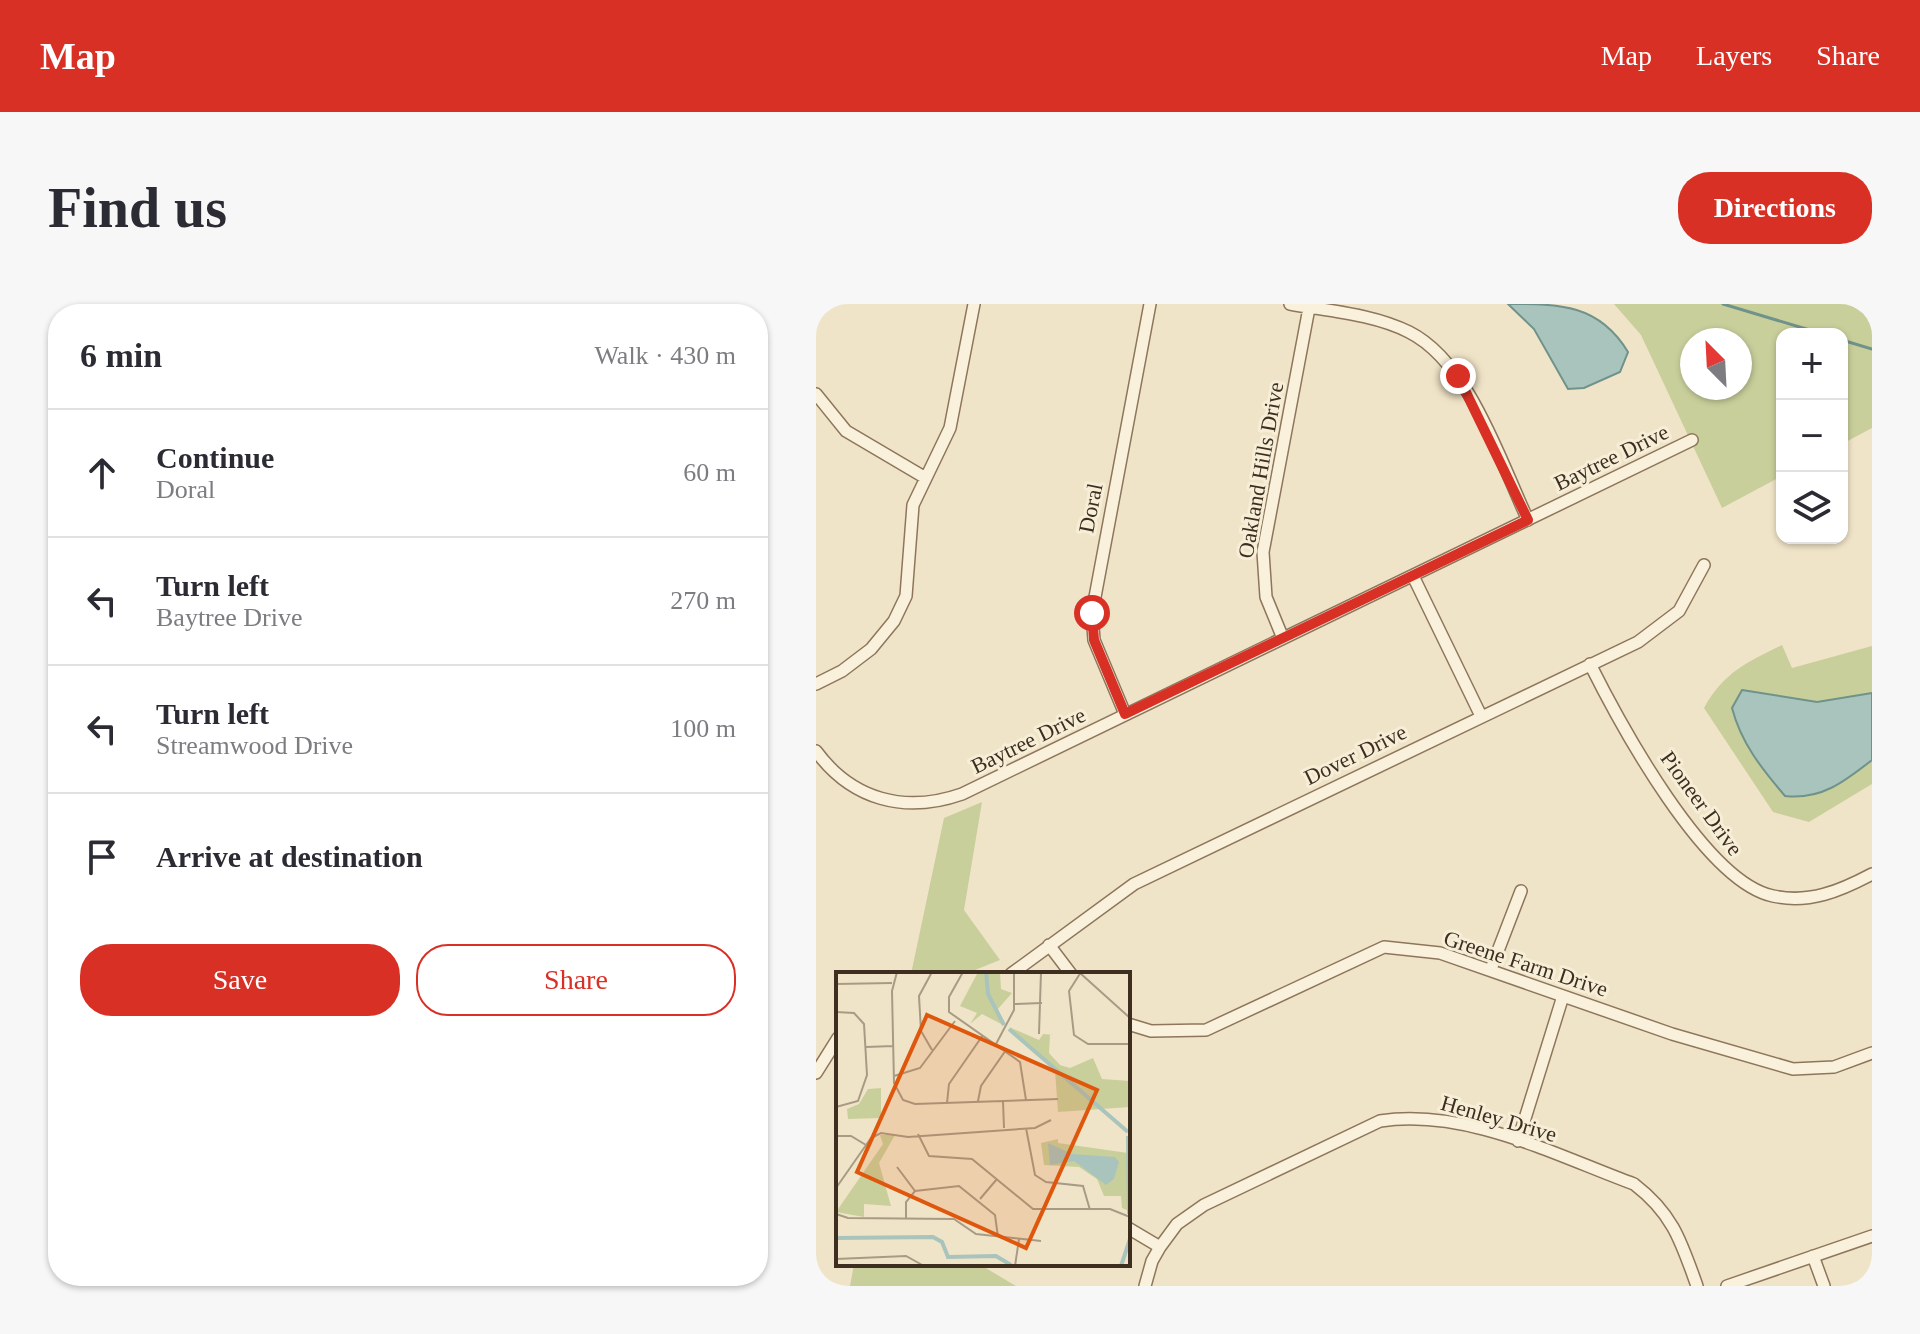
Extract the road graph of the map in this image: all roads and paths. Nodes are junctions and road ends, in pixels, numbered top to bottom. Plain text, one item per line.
1 (974, 304) edge
2 (1150, 304) edge
3 (1290, 304) edge
4 (1309, 308) junction
5 (816, 394) edge
6 (1692, 440) dead end
7 (924, 477) junction
8 (1528, 520) junction
9 (1704, 565) dead end
10 (1413, 576) junction
11 (1282, 636) junction
12 (1590, 664) junction
13 (816, 684) edge
14 (1125, 714) junction
15 (1481, 716) junction
16 (816, 751) edge
17 (1872, 874) edge
18 (1521, 891) dead end
19 (1049, 945) junction
20 (1491, 969) junction
21 (1014, 972) edge
22 (1069, 972) edge
23 (1563, 996) junction
24 (1130, 1025) edge
25 (836, 1041) edge
26 (1872, 1053) edge
27 (816, 1073) edge
28 (1518, 1141) junction
29 (1130, 1229) edge
30 (1872, 1236) edge
31 (1160, 1247) junction
32 (1813, 1256) junction
33 (1145, 1286) edge
34 (1697, 1286) edge
35 (1727, 1286) edge
36 (1824, 1286) edge

1 - 7 street
2 - 14 street, Doral
3 - 4 street
4 - 8 street
4 - 11 street, Oakland Hills Drive
5 - 7 street
6 - 8 street, Baytree Drive
7 - 13 street
8 - 10 street, Baytree Drive
9 - 12 street, Dover Drive
10 - 11 street, Baytree Drive
10 - 15 street
11 - 14 street, Baytree Drive
12 - 15 street, Dover Drive
12 - 17 street, Pioneer Drive
14 - 16 street, Baytree Drive
15 - 19 street, Dover Drive
18 - 20 street
19 - 21 street, Dover Drive
19 - 22 street
20 - 23 street, Greene Farm Drive
20 - 24 street, Greene Farm Drive
23 - 26 street, Greene Farm Drive
23 - 28 street
25 - 27 street
28 - 31 street, Henley Drive
28 - 34 street, Henley Drive
29 - 31 street
30 - 32 street
31 - 33 street, Henley Drive
32 - 35 street
32 - 36 street

